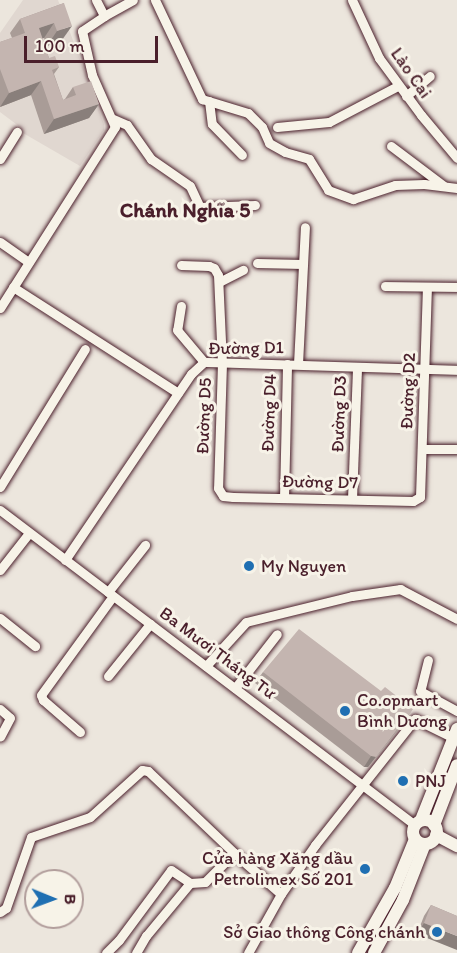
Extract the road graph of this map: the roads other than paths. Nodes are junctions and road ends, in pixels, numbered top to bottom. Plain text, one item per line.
1 (96, 0) edge
2 (133, 0) edge
3 (155, 0) edge
4 (352, 0) edge
5 (104, 16) junction
6 (430, 76) dead end
7 (398, 86) junction
8 (406, 96) junction
9 (209, 101) junction
10 (113, 119) junction
11 (277, 127) dead end
12 (17, 132) dead end
13 (391, 146) dead end
14 (242, 155) dead end
15 (457, 158) edge
16 (0, 159) edge
17 (444, 186) junction
18 (457, 188) edge
19 (255, 205) dead end
20 (305, 227) dead end
21 (0, 242) edge
22 (29, 262) junction
23 (257, 263) dead end
24 (303, 264) junction
25 (181, 265) dead end
26 (243, 270) dead end
27 (219, 282) junction
28 (385, 286) dead end
29 (13, 287) junction
30 (427, 287) junction
31 (457, 287) edge
32 (181, 306) dead end
33 (0, 308) edge
34 (85, 349) dead end
35 (204, 362) junction
36 (222, 363) junction
37 (287, 364) junction
38 (298, 364) junction
39 (357, 367) junction
40 (425, 369) junction
41 (457, 370) edge
42 (178, 393) junction
43 (422, 449) junction
44 (457, 449) edge
45 (0, 487) edge
46 (220, 493) joint
47 (420, 497) joint
48 (284, 498) junction
49 (352, 499) junction
50 (0, 510) edge
51 (29, 533) junction
52 (145, 545) dead end
53 (65, 560) junction
54 (0, 570) edge
55 (111, 594) junction
56 (0, 618) edge
57 (457, 619) edge
58 (150, 624) junction
59 (277, 634) dead end
60 (35, 646) dead end
61 (428, 660) dead end
62 (206, 666) junction
63 (108, 676) dead end
64 (235, 688) junction
65 (0, 709) edge
66 (457, 711) edge
67 (406, 712) edge
68 (416, 719) junction
69 (80, 732) dead end
70 (455, 733) edge
71 (0, 737) edge
72 (457, 765) edge
73 (364, 786) junction
74 (418, 822) junction
75 (435, 830) junction
76 (420, 841) junction
77 (457, 846) edge
78 (234, 853) junction
79 (190, 883) junction
80 (281, 894) junction
81 (0, 912) edge
82 (105, 953) edge
83 (136, 953) edge
84 (248, 953) edge
85 (358, 953) edge
86 (374, 953) edge

1 - 5 street
2 - 5 street
3 - 9 street
4 - 7 street, Lào Cai
5 - 10 street
6 - 8 street
7 - 8 street, Lào Cai
7 - 11 street
8 - 15 street, Lào Cai
9 - 14 street
9 - 17 street
10 - 19 street
10 - 22 street
12 - 16 street
13 - 17 street
17 - 18 street
20 - 24 street
21 - 22 street
22 - 29 street
23 - 24 street
24 - 38 street
25 - 27 street
26 - 27 street
27 - 36 street, Đường D5
28 - 30 street
29 - 33 street
29 - 42 street
30 - 31 street
30 - 40 street, Đường D2
32 - 35 street
34 - 45 street
35 - 36 street, Đường D1
35 - 42 street, Đường D1
36 - 37 street, Đường D1
36 - 46 street, Đường D5
37 - 38 street, Đường D1
37 - 48 street, Đường D4
38 - 39 street, Đường D1
39 - 40 street, Đường D1
39 - 49 street, Đường D3
40 - 41 street, Đường D1
40 - 43 street, Đường D2
42 - 53 street, Đường D1
43 - 44 street
43 - 47 street, Đường D2
46 - 48 street, Đường D7
47 - 49 street, Đường D7
48 - 49 street, Đường D7
50 - 51 street, Ba Mươi Tháng Tư
51 - 53 street, Ba Mươi Tháng Tư
51 - 54 street
52 - 55 street
53 - 55 street, Ba Mươi Tháng Tư
55 - 58 street, Ba Mươi Tháng Tư
55 - 69 street
56 - 60 street
57 - 62 street
58 - 62 street, Ba Mươi Tháng Tư
58 - 63 street
59 - 64 street
61 - 66 street
62 - 64 street, Ba Mươi Tháng Tư
64 - 73 street, Ba Mươi Tháng Tư
65 - 71 street
67 - 68 street
68 - 70 street
68 - 73 street
70 - 74 main road
72 - 75 main road
73 - 74 street, Ba Mươi Tháng Tư
73 - 80 street
74 - 75 main road
74 - 76 main road
75 - 76 main road
75 - 77 main road
76 - 85 main road
76 - 86 main road
78 - 79 street
78 - 80 street
78 - 81 street
79 - 82 street
79 - 83 street
80 - 84 street

